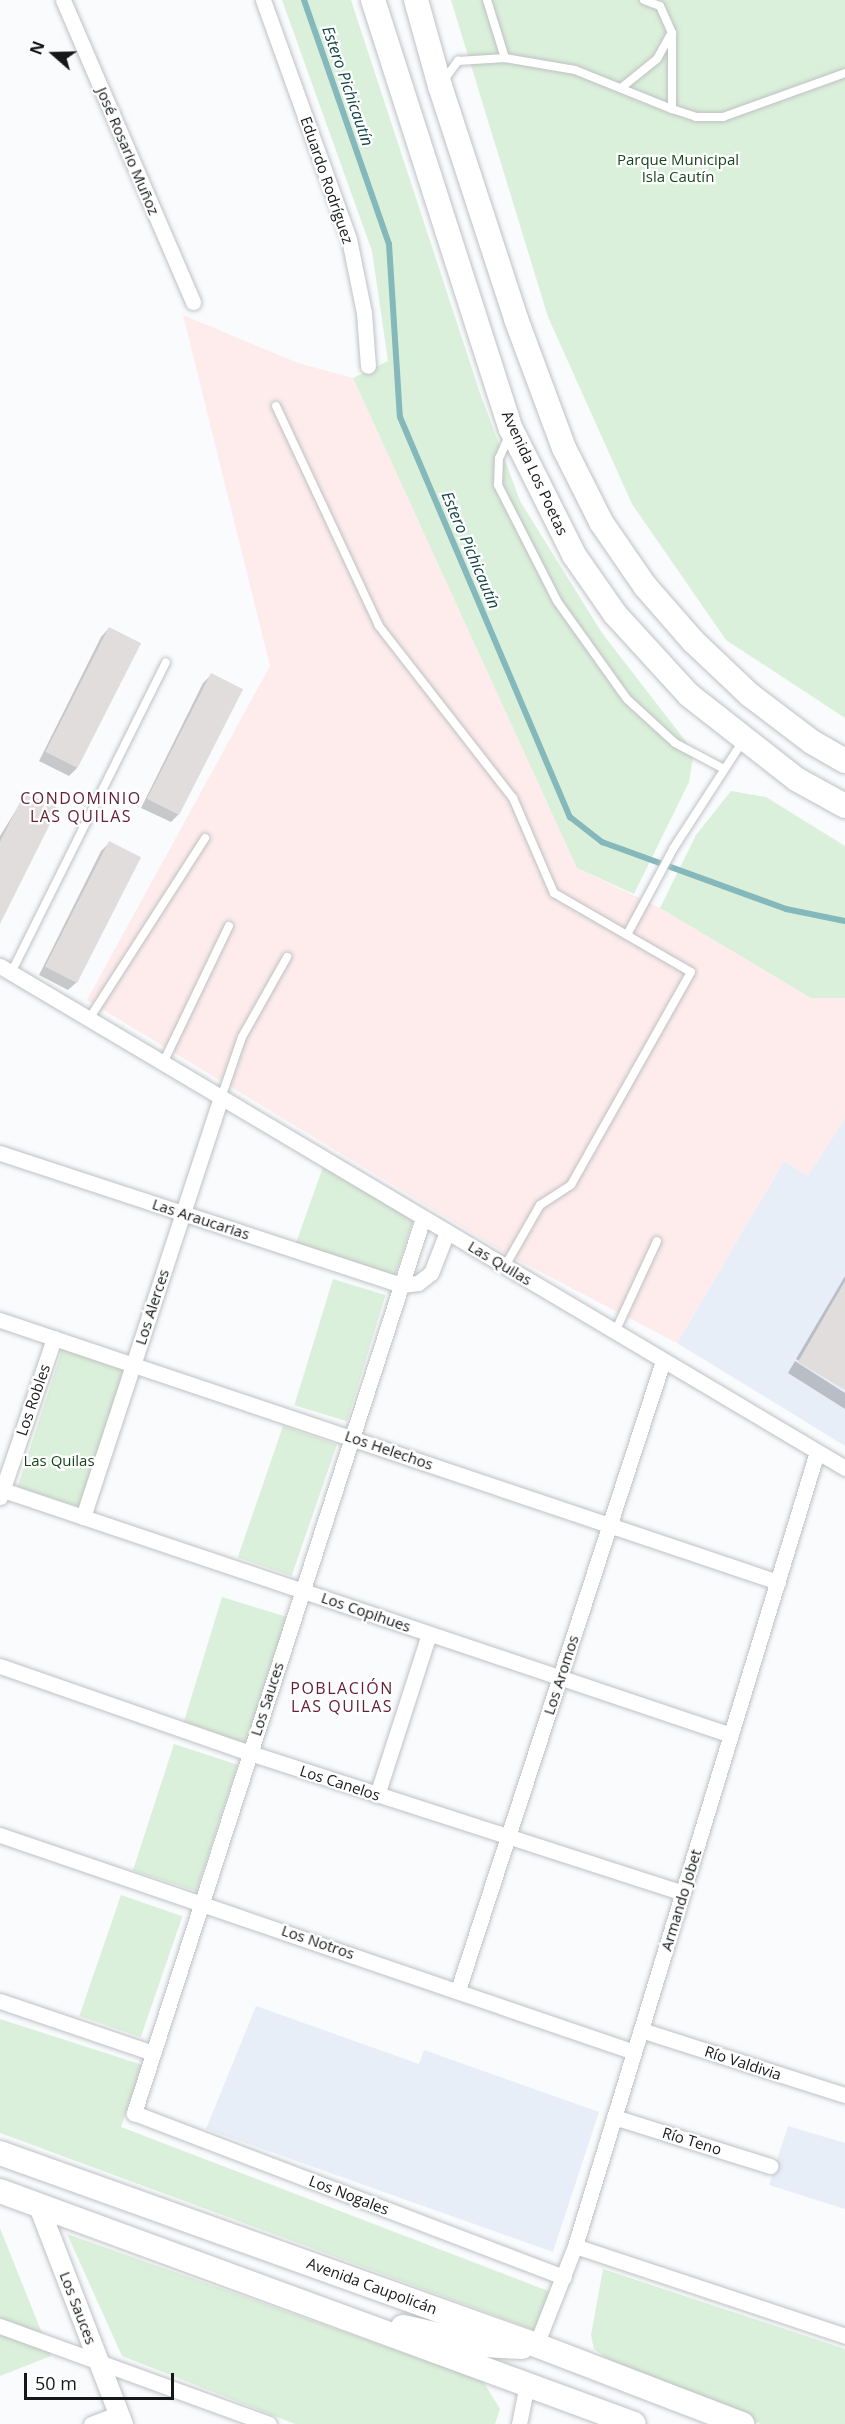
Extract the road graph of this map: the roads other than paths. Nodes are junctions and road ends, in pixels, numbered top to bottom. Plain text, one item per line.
1 (63, 0) edge
2 (263, 0) edge
3 (373, 0) edge
4 (416, 0) edge
5 (487, 0) edge
6 (644, 0) edge
7 (672, 33) junction
8 (505, 58) junction
9 (845, 73) edge
10 (440, 86) junction
11 (621, 88) junction
12 (672, 109) junction
13 (193, 302) dead end
14 (368, 366) dead end
15 (276, 406) dead end
16 (511, 429) junction
17 (166, 662) dead end
18 (744, 740) junction
19 (845, 761) edge
20 (724, 769) junction
21 (845, 806) edge
22 (205, 838) dead end
23 (229, 926) dead end
24 (628, 933) junction
25 (287, 957) dead end
26 (6, 969) edge
27 (89, 1019) junction
28 (163, 1063) junction
29 (221, 1098) junction
30 (0, 1153) edge
31 (182, 1213) junction
32 (423, 1218) junction
33 (447, 1232) junction
34 (657, 1241) dead end
35 (505, 1266) junction
36 (402, 1285) junction
37 (0, 1320) edge
38 (615, 1332) junction
39 (54, 1338) junction
40 (663, 1361) junction
41 (133, 1365) junction
42 (352, 1437) junction
43 (817, 1452) junction
44 (845, 1468) edge
45 (1, 1492) edge
46 (83, 1517) junction
47 (610, 1525) junction
48 (778, 1582) junction
49 (303, 1590) junction
50 (429, 1634) junction
51 (0, 1666) edge
52 (560, 1678) junction
53 (731, 1735) junction
54 (250, 1753) junction
55 (377, 1795) junction
56 (0, 1835) edge
57 (507, 1838) junction
58 (683, 1893) junction
59 (202, 1902) junction
60 (458, 1990) junction
61 (0, 2001) edge
62 (641, 2030) junction
63 (634, 2052) junction
64 (153, 2053) junction
65 (845, 2095) edge
66 (134, 2113) joint
67 (614, 2117) junction
68 (0, 2153) edge
69 (0, 2159) edge
70 (770, 2166) dead end
71 (97, 2187) junction
72 (0, 2191) edge
73 (38, 2204) junction
74 (575, 2246) junction
75 (564, 2277) junction
76 (362, 2323) junction
77 (0, 2326) edge
78 (845, 2336) edge
79 (536, 2345) junction
80 (99, 2362) junction
81 (527, 2384) junction
82 (121, 2418) edge
83 (91, 2424) edge
84 (269, 2424) edge
85 (519, 2424) edge
86 (634, 2424) edge
87 (742, 2424) edge

1 - 13 street, José Rosario Muñoz
2 - 14 street, Eduardo Rodríguez
3 - 16 main road, Avenida Los Poetas
4 - 10 main road
5 - 8 lane
6 - 7 lane
7 - 11 lane
7 - 12 lane
8 - 10 lane
8 - 11 lane
9 - 12 lane
10 - 19 main road
11 - 12 lane
15 - 24 lane
16 - 18 main road, Avenida Los Poetas
16 - 20 lane
17 - 26 lane
18 - 20 lane
18 - 21 main road, Avenida Los Poetas
20 - 24 lane
22 - 27 lane
23 - 28 lane
24 - 35 lane
25 - 29 lane
26 - 27 street, Las Quilas
27 - 28 street, Las Quilas
28 - 29 street, Las Quilas
29 - 31 street, Los Alerces
29 - 32 street, Las Quilas
30 - 31 street, Las Araucarias
31 - 36 street, Las Araucarias
31 - 41 street, Los Alerces
32 - 33 street, Las Quilas
32 - 36 street, Los Sauces
33 - 35 street, Las Quilas
33 - 36 street
34 - 38 lane
35 - 38 street, Las Quilas
36 - 42 street, Los Sauces
37 - 39 street, Los Helechos
38 - 40 street, Las Quilas
39 - 41 street, Los Helechos
39 - 45 street, Los Robles
40 - 43 street, Las Quilas
40 - 47 street, Los Aromos
41 - 42 street, Los Helechos
41 - 46 street, Los Alerces
42 - 47 street, Los Helechos
42 - 49 street, Los Sauces
43 - 44 street, Las Quilas
43 - 48 street, Armando Jobet
45 - 46 street, Los Copihues
46 - 49 street, Los Copihues
47 - 48 street, Los Helechos
47 - 52 street, Los Aromos
48 - 53 street, Armando Jobet
49 - 50 street, Los Copihues
49 - 54 street, Los Sauces
50 - 52 street, Los Copihues
50 - 55 street
51 - 54 street, Los Canelos
52 - 53 street, Los Copihues
52 - 57 street, Los Aromos
53 - 58 street, Armando Jobet
54 - 55 street, Los Canelos
54 - 59 street, Los Sauces
55 - 57 street, Los Canelos
56 - 59 street, Los Notros
57 - 58 street, Los Canelos
57 - 60 street, Los Aromos
58 - 62 street, Armando Jobet
59 - 60 street, Los Notros
59 - 64 street, Los Sauces
60 - 63 street, Los Notros
61 - 64 street
62 - 63 street, Armando Jobet
62 - 65 street, Río Valdivia
63 - 67 street, Armando Jobet
64 - 66 street, Los Sauces
66 - 75 street, Los Nogales
67 - 70 street, Río Teno
67 - 74 street, Armando Jobet
68 - 71 main road, Avenida Caupolicán
69 - 73 main road
71 - 73 main road
71 - 79 main road, Avenida Caupolicán
72 - 73 main road
73 - 76 main road
73 - 80 street, Los Sauces
74 - 75 street, Armando Jobet
74 - 78 street
75 - 79 street, Armando Jobet
76 - 79 main road
76 - 81 main road
77 - 80 street
79 - 87 main road, Avenida Caupolicán
80 - 82 street, Los Sauces
80 - 84 street
81 - 85 street
81 - 86 main road
82 - 83 street, Los Sauces

